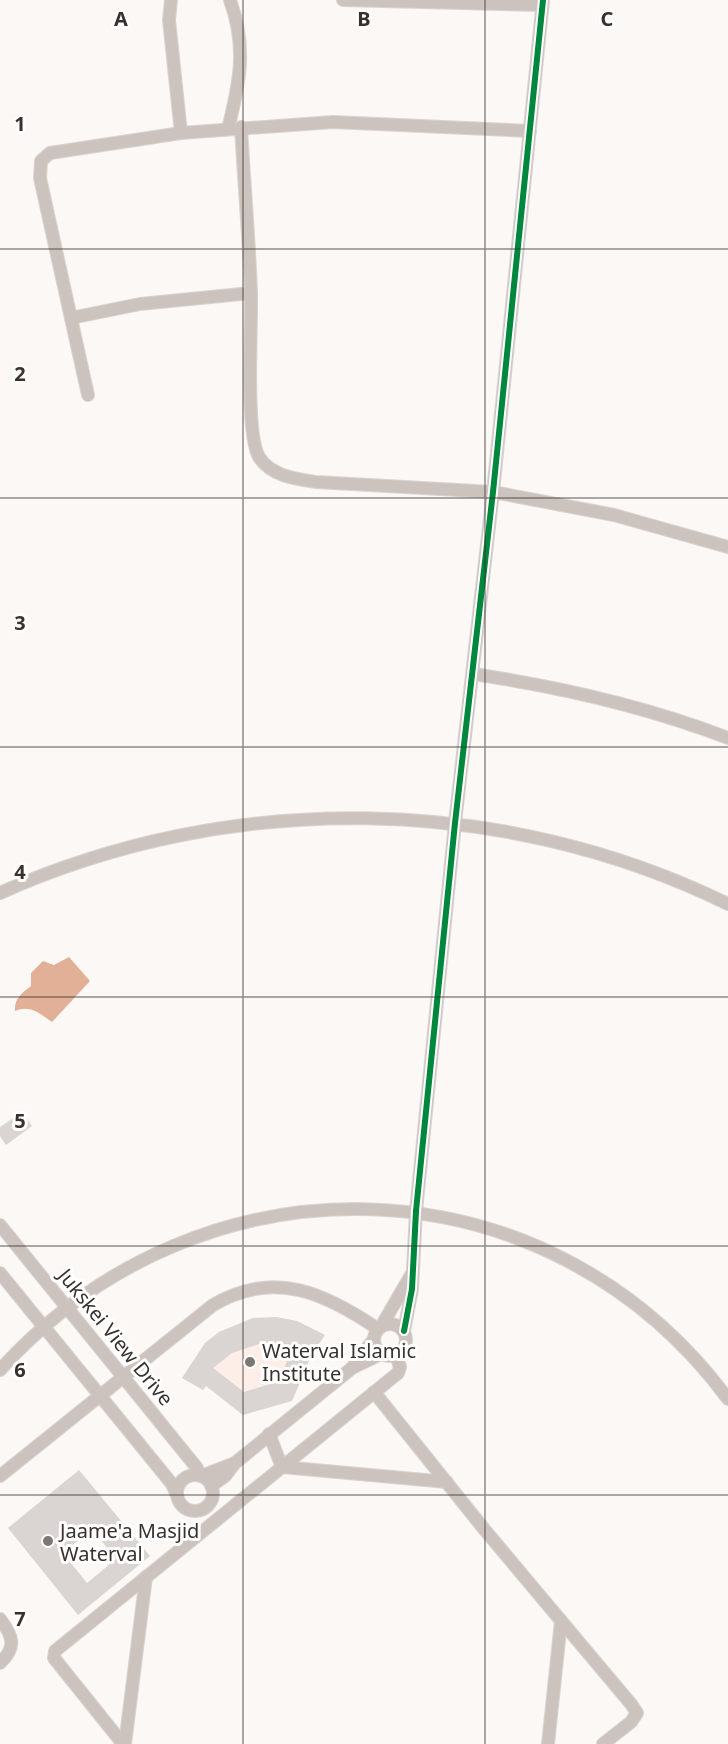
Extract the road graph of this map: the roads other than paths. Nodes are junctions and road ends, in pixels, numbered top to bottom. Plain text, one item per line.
1 (230, 0) edge
2 (343, 0) edge
3 (173, 1) edge
4 (543, 3) edge
5 (241, 127) junction
6 (228, 129) junction
7 (530, 131) junction
8 (180, 133) junction
9 (251, 293) junction
10 (71, 318) junction
11 (88, 395) dead end
12 (493, 492) junction
13 (728, 547) edge
14 (473, 674) junction
15 (728, 738) edge
16 (455, 824) junction
17 (0, 893) edge
18 (728, 904) edge
19 (416, 1211) junction
20 (0, 1225) edge
21 (0, 1273) edge
22 (411, 1274) junction
23 (66, 1307) junction
24 (42, 1326) junction
25 (378, 1331) junction
26 (404, 1331) junction
27 (381, 1354) junction
28 (396, 1355) junction
29 (351, 1368) junction
30 (0, 1370) edge
31 (123, 1376) junction
32 (374, 1392) junction
33 (100, 1396) junction
34 (728, 1399) edge
35 (269, 1434) junction
36 (235, 1462) junction
37 (282, 1467) junction
38 (0, 1476) edge
39 (199, 1476) junction
40 (447, 1482) junction
41 (212, 1492) junction
42 (177, 1495) junction
43 (194, 1511) junction
44 (227, 1512) junction
45 (207, 1528) junction
46 (146, 1577) junction
47 (0, 1619) edge
48 (561, 1621) junction
49 (0, 1662) edge
50 (124, 1744) edge
51 (548, 1744) edge
52 (603, 1744) edge

1 - 6 street
2 - 4 street
3 - 8 street
4 - 7 street
5 - 6 street
5 - 7 street
5 - 9 street
6 - 8 street
7 - 12 street
8 - 10 street
9 - 10 street
9 - 12 street
10 - 11 street
12 - 13 street
12 - 14 street
14 - 15 street
14 - 16 street
16 - 17 street
16 - 18 street
16 - 19 street
19 - 22 street
19 - 23 street
19 - 34 street
20 - 23 street, Jukskei View Drive
21 - 24 street
22 - 25 street
22 - 26 street
23 - 24 street
23 - 31 street, Jukskei View Drive
24 - 30 street
24 - 33 street
25 - 26 street
25 - 27 street
25 - 29 street
25 - 31 street
26 - 28 street
27 - 28 street
27 - 29 street
28 - 32 street
29 - 35 street
31 - 33 street
31 - 39 street, Jukskei View Drive
32 - 37 street
32 - 40 street
33 - 38 street
33 - 42 street
35 - 36 street
35 - 37 street
36 - 39 street
36 - 41 street
37 - 40 street
37 - 44 street
39 - 41 street
39 - 42 street
40 - 48 street
41 - 43 street
41 - 44 street
42 - 43 street
43 - 45 street
44 - 45 street
45 - 46 street
46 - 50 street
46 - 50 street
47 - 49 street
48 - 51 street
48 - 52 street

